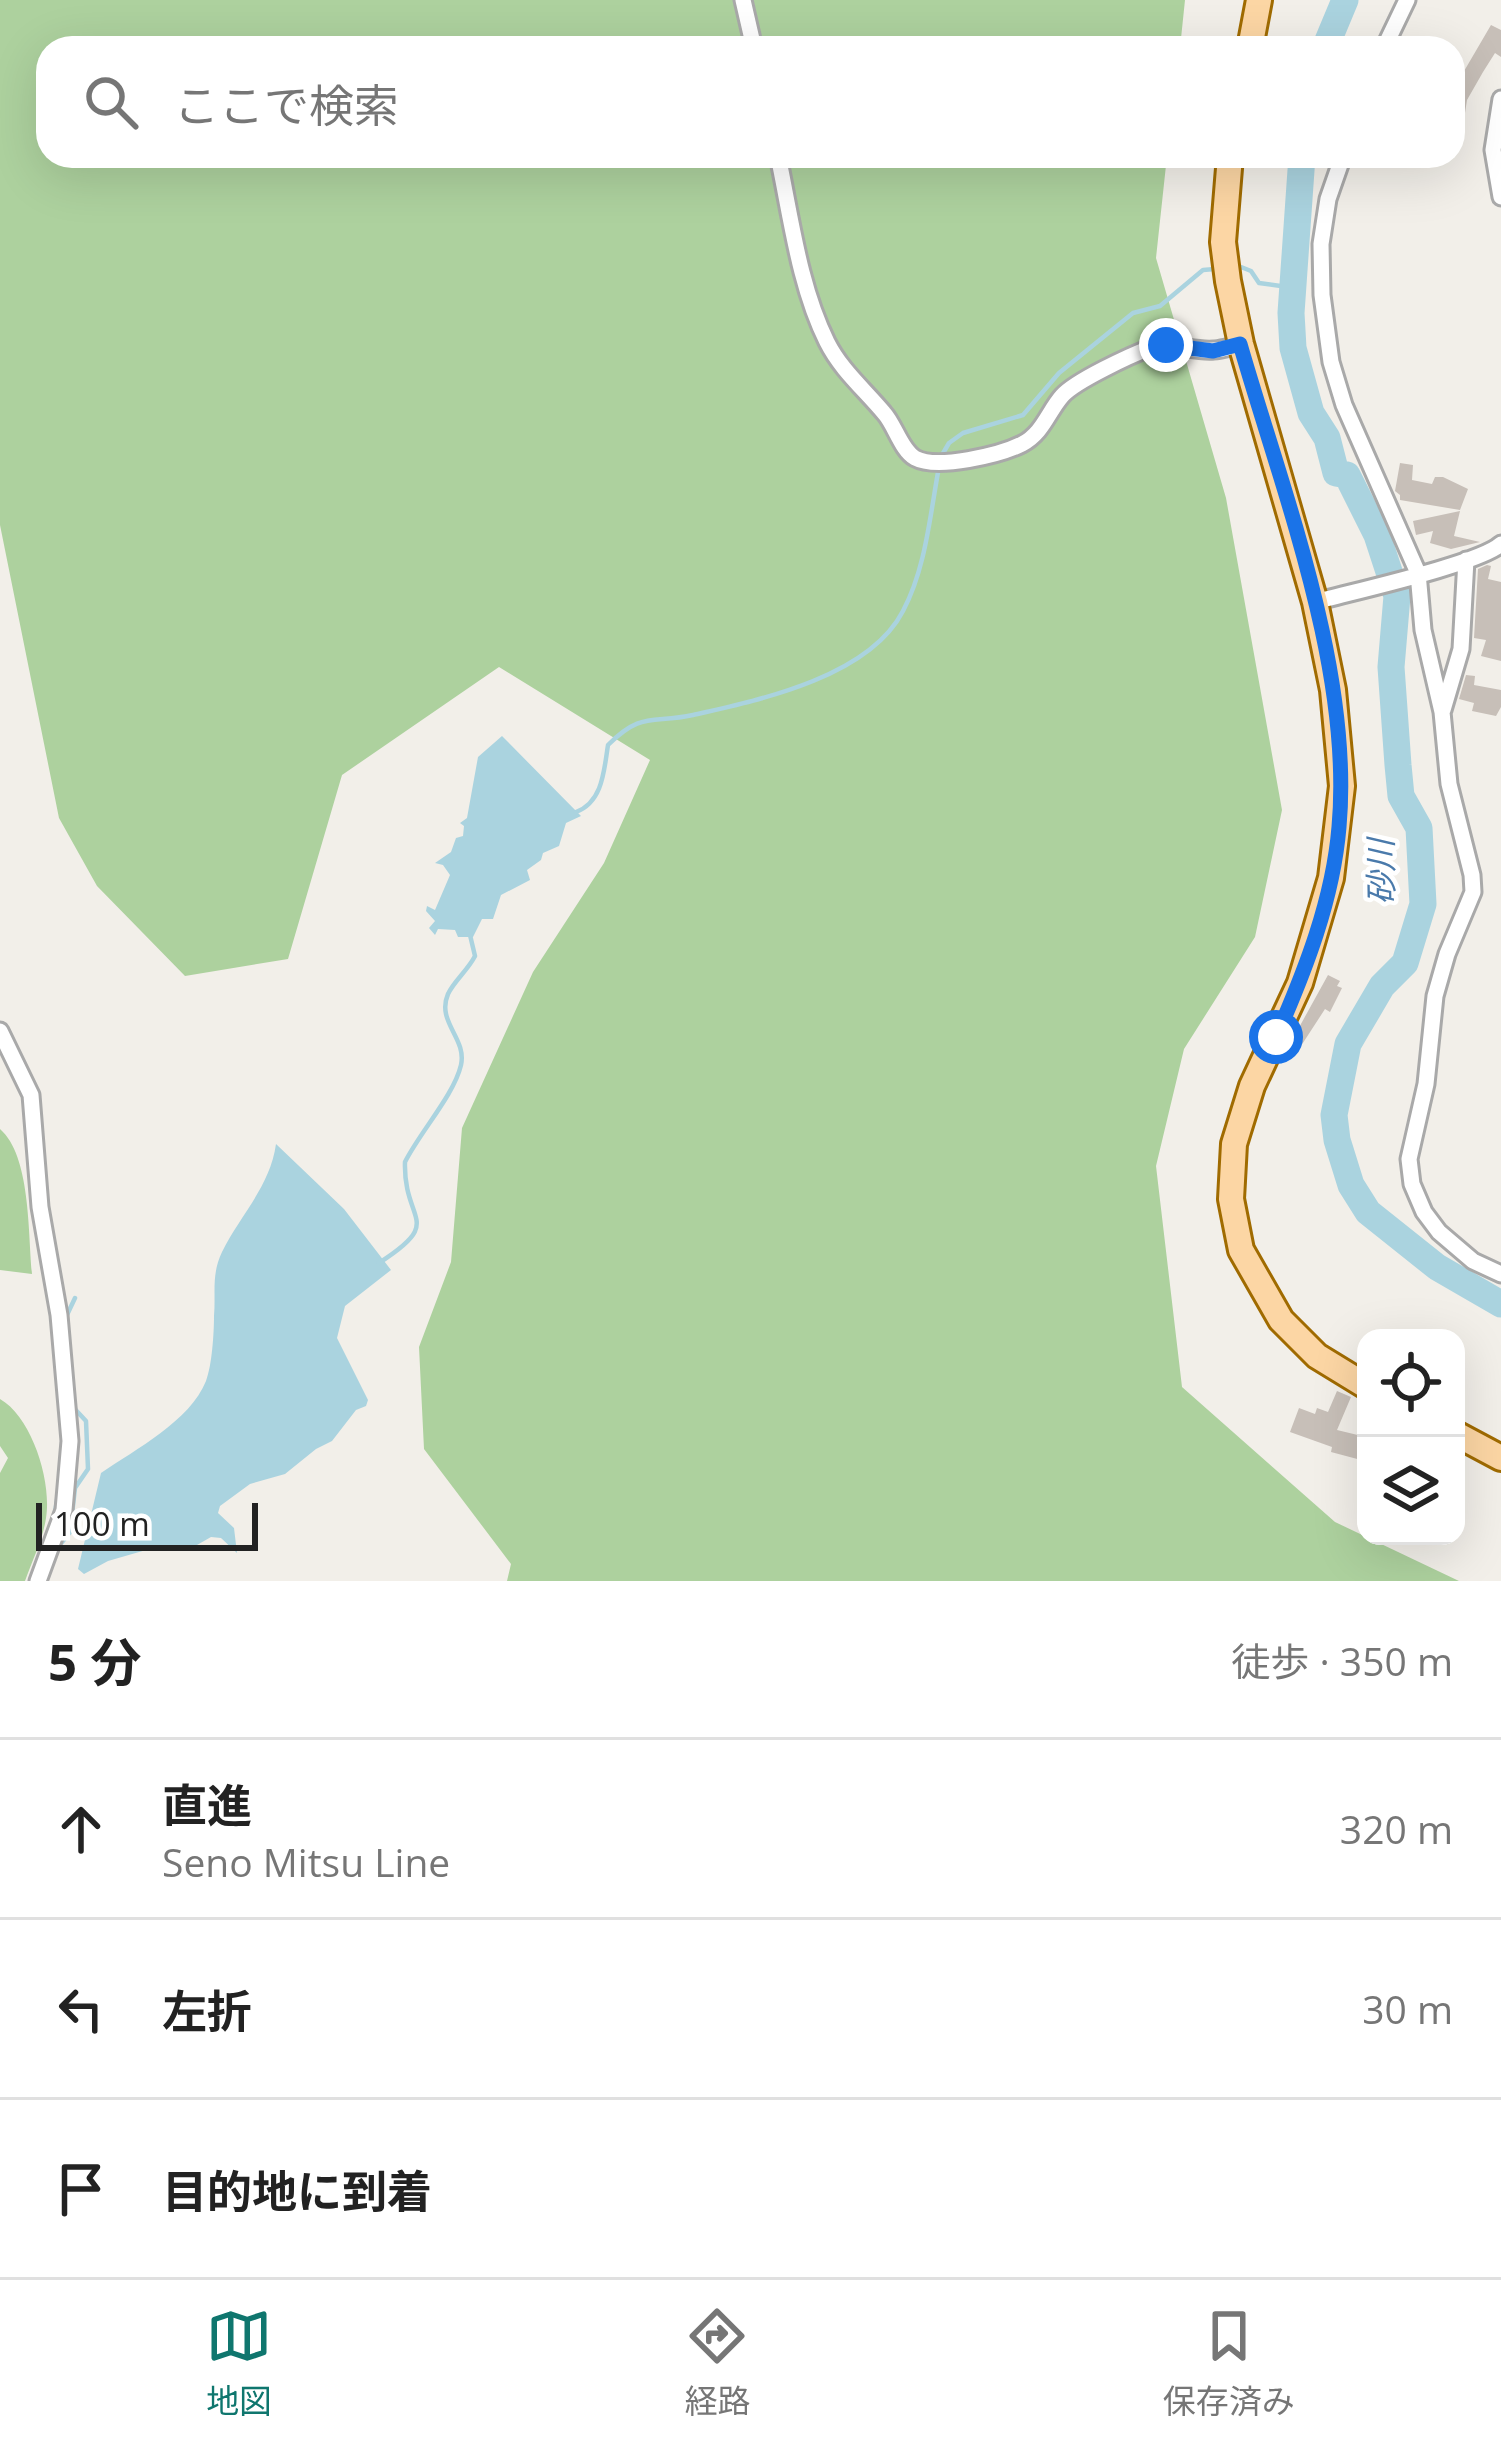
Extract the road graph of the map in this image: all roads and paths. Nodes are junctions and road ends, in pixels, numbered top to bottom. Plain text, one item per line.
1 (743, 0) edge
2 (1259, 0) edge
3 (1407, 0) edge
4 (751, 36) edge
5 (1252, 36) edge
6 (1390, 36) edge
7 (1501, 99) edge
8 (781, 168) edge
9 (1229, 168) edge
10 (1339, 168) edge
11 (1501, 197) edge
12 (1240, 344) junction
13 (1501, 544) edge
14 (1466, 560) junction
15 (1416, 573) junction
16 (1315, 602) junction
17 (1442, 712) junction
18 (0, 1031) edge
19 (1501, 1274) edge
20 (1357, 1380) edge
21 (1462, 1437) edge
22 (1501, 1458) edge
23 (38, 1581) edge

1 - 4 street
2 - 5 main road
3 - 6 street
7 - 11 street
8 - 12 street
9 - 12 main road
10 - 15 street
12 - 16 main road
13 - 14 street
14 - 15 street
14 - 17 street
15 - 16 street
15 - 17 street
16 - 20 main road
17 - 19 street
18 - 23 street
21 - 22 main road

